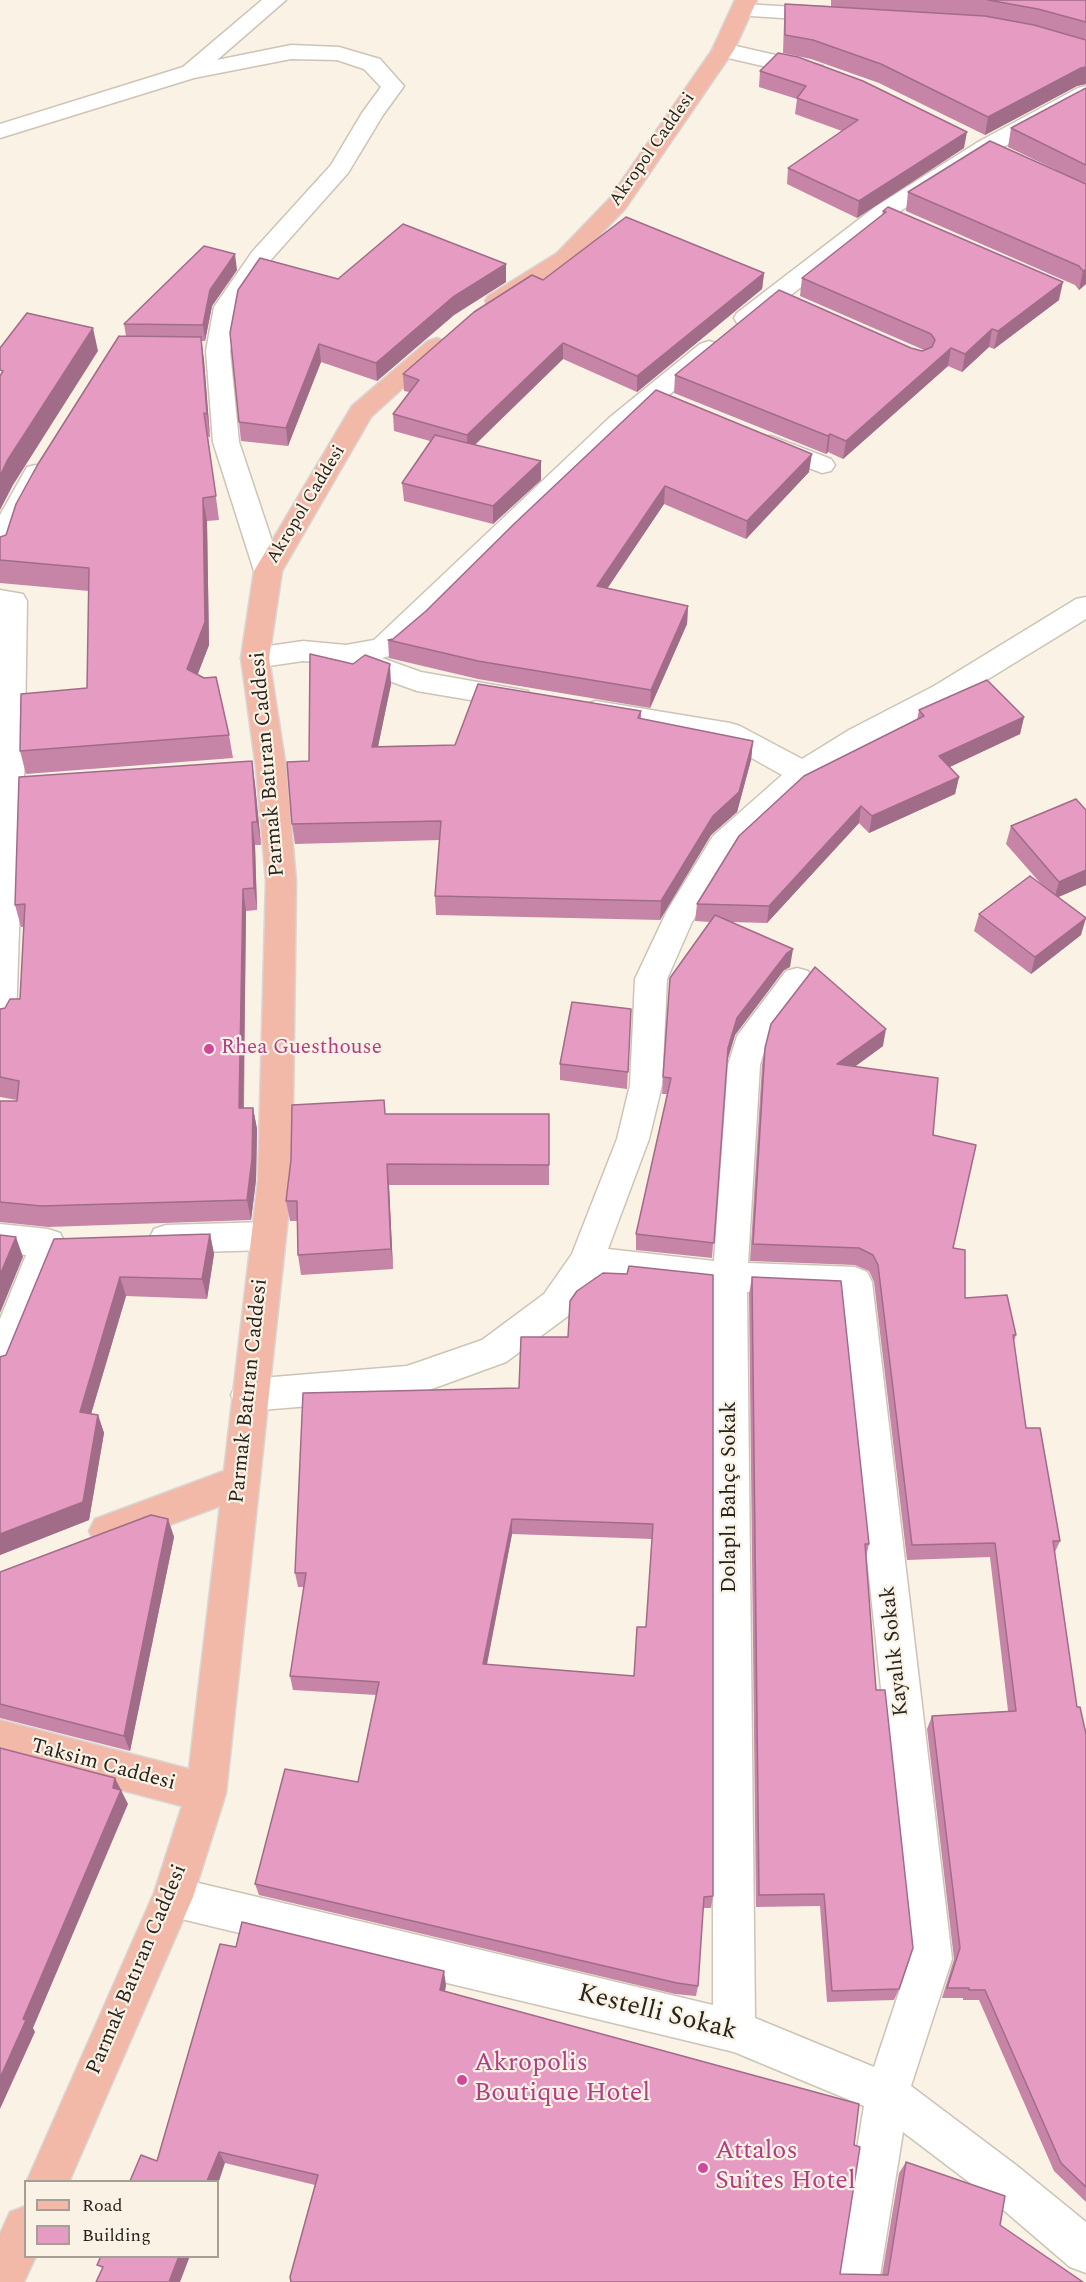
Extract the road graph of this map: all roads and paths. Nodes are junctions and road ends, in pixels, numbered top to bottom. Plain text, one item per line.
1 (275, 0) edge
2 (744, 5) edge
3 (848, 16) edge
4 (723, 50) junction
5 (190, 72) junction
6 (836, 78) edge
7 (1086, 93) edge
8 (0, 131) edge
9 (748, 435) edge
10 (46, 456) edge
11 (822, 465) dead end
12 (0, 482) edge
13 (28, 486) junction
14 (0, 551) edge
15 (268, 571) junction
16 (0, 599) edge
17 (1086, 606) edge
18 (346, 655) junction
19 (255, 658) junction
20 (803, 774) junction
21 (797, 980) dead end
22 (0, 1018) edge
23 (267, 1236) junction
24 (0, 1239) edge
25 (140, 1240) edge
26 (82, 1242) edge
27 (48, 1243) junction
28 (586, 1261) junction
29 (730, 1277) junction
30 (0, 1362) edge
31 (249, 1395) junction
32 (242, 1481) junction
33 (75, 1544) edge
34 (0, 1739) edge
35 (206, 1793) junction
36 (173, 1897) junction
37 (734, 2031) junction
38 (887, 2094) junction
39 (47, 2180) edge
40 (24, 2232) edge
41 (1086, 2251) edge
42 (1, 2282) edge
43 (857, 2282) edge

1 - 5 street
2 - 3 street
2 - 4 main road, Akropol Caddesi
4 - 6 street
4 - 15 main road, Akropol Caddesi
5 - 8 street, Akropol Caddesi
5 - 15 street, Akropol Caddesi
7 - 18 street
9 - 11 street
10 - 13 street
12 - 13 street
13 - 14 street
15 - 19 main road, Parmak Batıran Caddesi
16 - 22 street
17 - 20 street
18 - 19 street
18 - 20 street
19 - 23 main road, Parmak Batıran Caddesi
20 - 28 street
21 - 29 street, Dolaplı Bahçe Sokak
23 - 25 street
23 - 31 main road, Parmak Batıran Caddesi
24 - 27 street
26 - 27 street
27 - 30 street
28 - 29 street, Kayalık Sokak
28 - 31 street
29 - 37 street, Dolaplı Bahçe Sokak
29 - 38 street, Kayalık Sokak
31 - 32 main road, Parmak Batıran Caddesi
32 - 33 main road
32 - 35 main road, Parmak Batıran Caddesi
34 - 35 main road, Taksim Caddesi
35 - 36 main road, Parmak Batıran Caddesi
36 - 37 street, Kestelli Sokak
36 - 39 main road, Parmak Batıran Caddesi
37 - 38 street, Kestelli Sokak
38 - 41 street, Kestelli Sokak
38 - 43 street, Kayalık Sokak
40 - 42 main road

